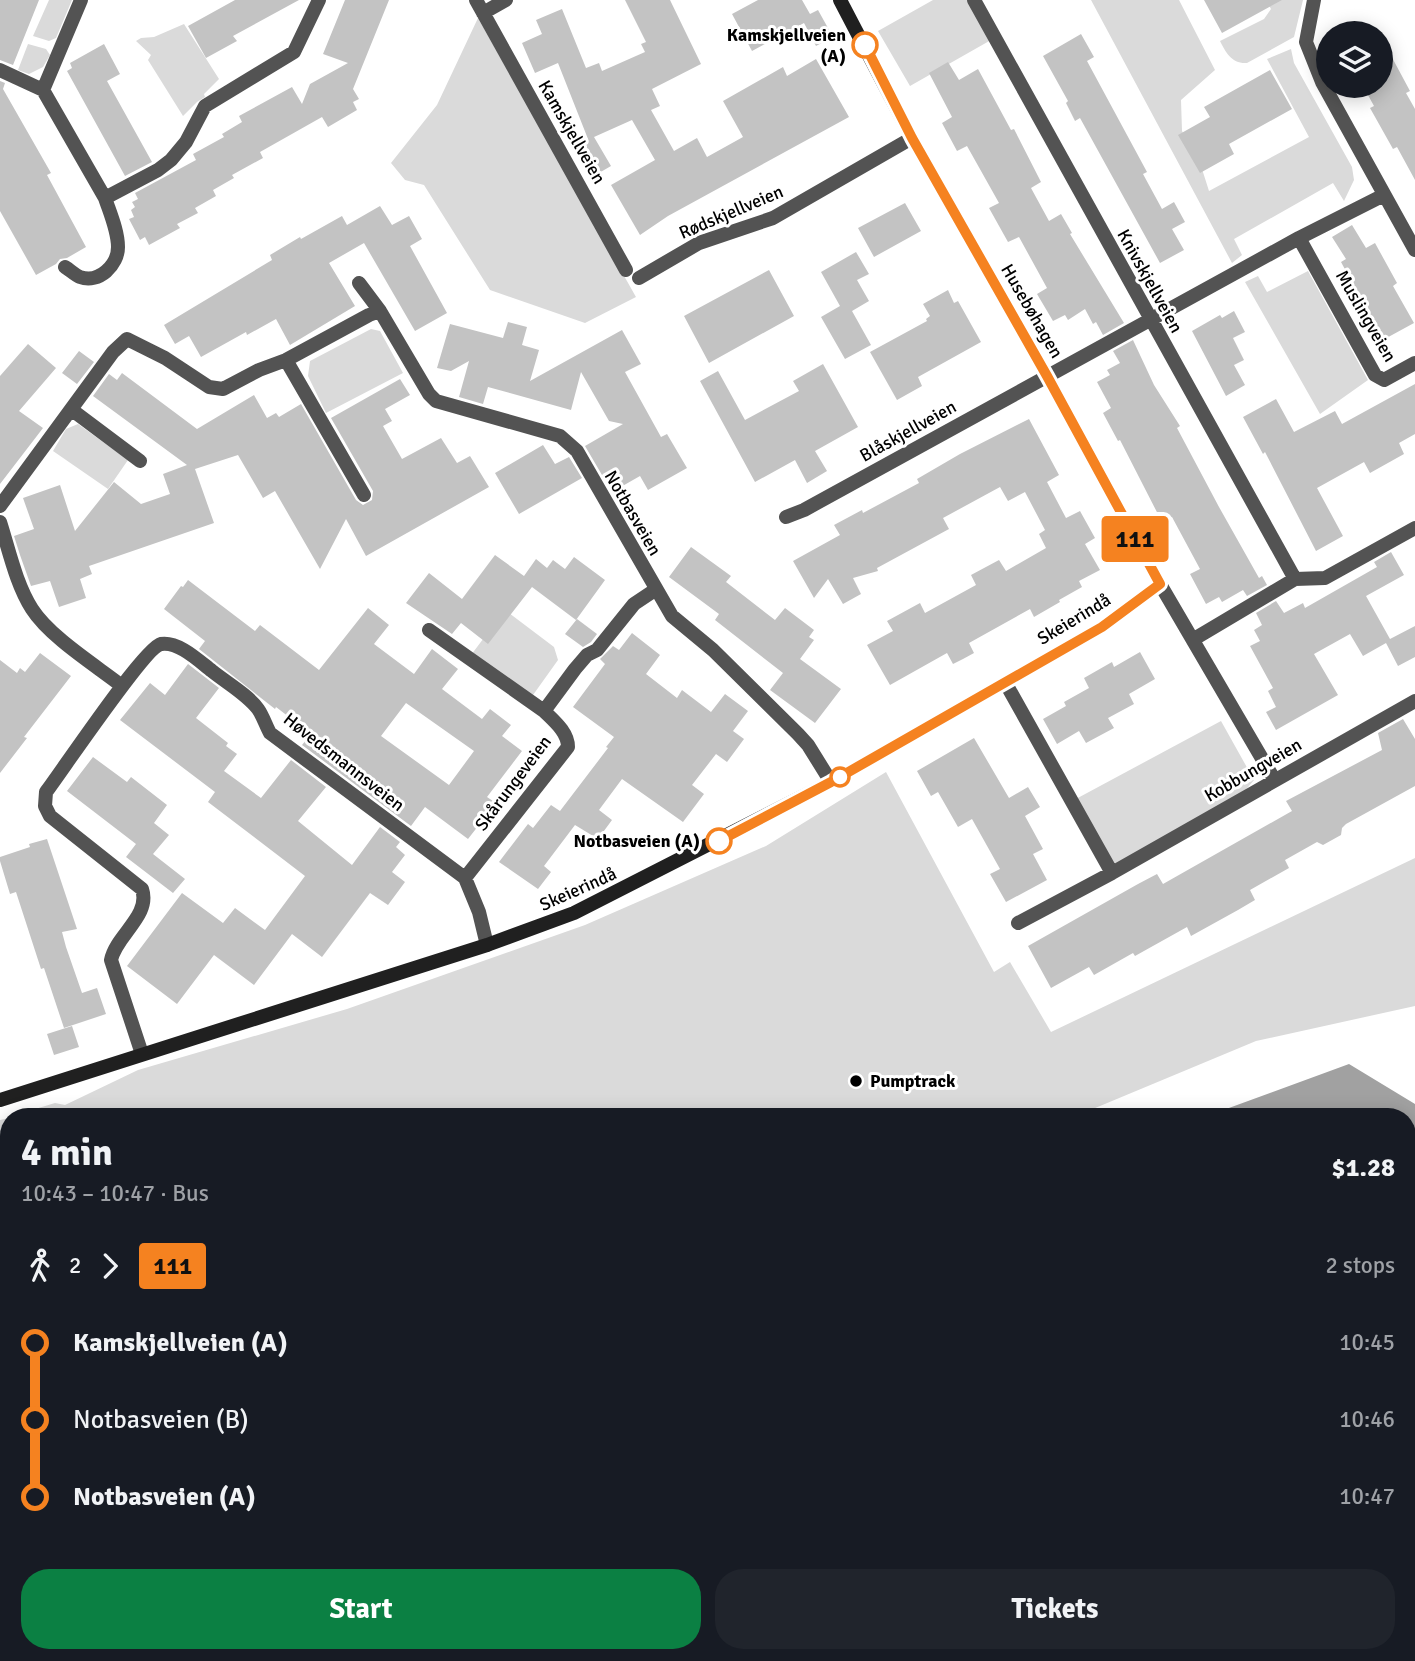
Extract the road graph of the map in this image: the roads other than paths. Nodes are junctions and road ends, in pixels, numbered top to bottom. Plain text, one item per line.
1 (81, 0) edge
2 (320, 0) edge
3 (476, 0) edge
4 (506, 0) edge
5 (840, 0) edge
6 (974, 0) edge
7 (1314, 0) edge
8 (484, 13) junction
9 (0, 70) edge
10 (43, 90) junction
11 (912, 138) junction
12 (1384, 195) junction
13 (105, 198) junction
14 (1299, 238) junction
15 (1415, 250) edge
16 (65, 267) dead end
17 (632, 274) joint
18 (359, 283) dead end
19 (380, 312) junction
20 (1150, 320) junction
21 (286, 360) junction
22 (1415, 363) edge
23 (1047, 376) junction
24 (72, 410) junction
25 (140, 461) dead end
26 (364, 495) dead end
27 (0, 506) edge
28 (786, 517) dead end
29 (0, 522) edge
30 (1415, 528) edge
31 (1295, 579) junction
32 (1160, 584) junction
33 (655, 590) junction
34 (429, 630) dead end
35 (1194, 639) junction
36 (1004, 682) junction
37 (122, 686) junction
38 (1415, 701) edge
39 (544, 711) junction
40 (1274, 779) junction
41 (831, 782) junction
42 (1112, 873) junction
43 (465, 878) junction
44 (1018, 923) dead end
45 (487, 945) junction
46 (142, 1054) junction
47 (0, 1100) edge

1 - 10 street
2 - 13 street
3 - 8 street, Kamskjellveien
4 - 8 street
5 - 11 street, Husebøhagen
6 - 20 street, Knivskjellveien
7 - 12 street
8 - 17 street, Kamskjellveien
9 - 10 street
10 - 13 street
11 - 17 street, Rødskjellveien
11 - 23 street, Husebøhagen
12 - 14 street
12 - 15 street
13 - 16 street
14 - 20 street
14 - 22 street, Muslingveien
18 - 19 street, Notbasveien
19 - 21 street
19 - 33 street, Notbasveien
20 - 23 street
20 - 31 street, Knivskjellveien
21 - 24 street
21 - 26 street
23 - 28 street, Blåskjellveien
23 - 32 street, Husebøhagen
24 - 25 street
24 - 27 street
29 - 37 street
30 - 31 street
31 - 35 street
32 - 35 street, Husebøhagen
32 - 36 street, Skeierindå
33 - 39 street, Skårungeveien
33 - 41 street, Notbasveien
34 - 39 street, Skårungeveien
35 - 40 street, Husebøhagen
36 - 41 street, Skeierindå
36 - 42 street
37 - 43 street, Høvedsmannsveien
37 - 46 street, Høvedsmannsveien
38 - 40 street, Kobbungveien
39 - 43 street, Skårungeveien
40 - 42 street, Kobbungveien
41 - 45 street, Skeierindå
42 - 44 street, Kobbungveien
43 - 45 street
45 - 46 street, Skeierindå
46 - 47 street, Skeierindå

